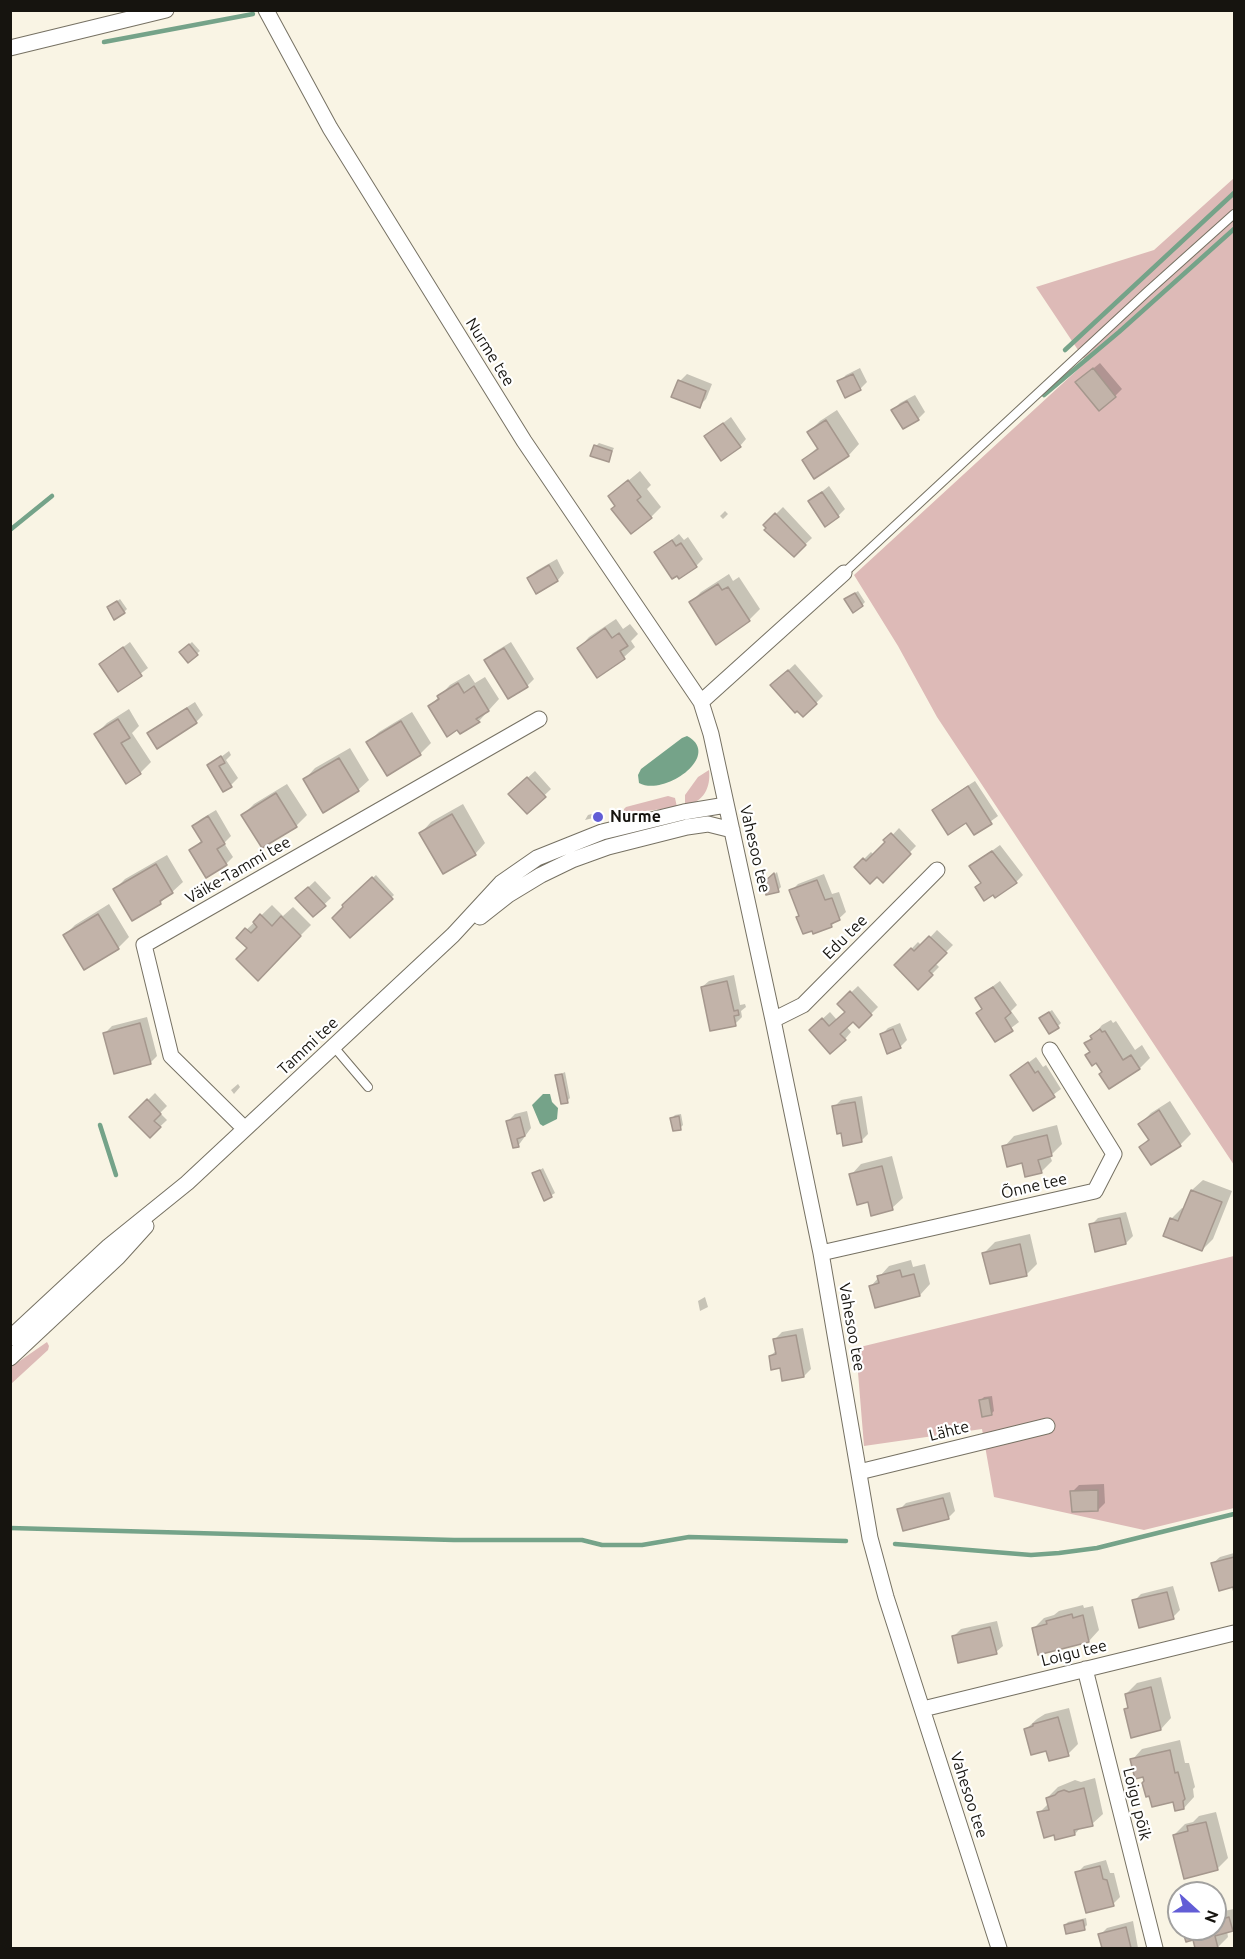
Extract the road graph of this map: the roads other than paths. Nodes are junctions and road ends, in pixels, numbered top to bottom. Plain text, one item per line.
1 (166, 10) edge
2 (266, 10) edge
3 (10, 48) edge
4 (1234, 214) edge
5 (844, 573) joint
6 (701, 702) junction
7 (539, 719) dead end
8 (726, 805) junction
9 (732, 830) junction
10 (937, 870) dead end
11 (453, 936) junction
12 (773, 1020) junction
13 (334, 1047) junction
14 (1050, 1050) dead end
15 (368, 1087) dead end
16 (245, 1129) junction
17 (187, 1184) junction
18 (821, 1253) junction
19 (10, 1338) edge
20 (10, 1358) edge
21 (1047, 1426) dead end
22 (859, 1472) junction
23 (1234, 1633) edge
24 (1085, 1669) junction
25 (923, 1708) junction
26 (999, 1948) edge
27 (1155, 1948) edge

1 - 3 street
2 - 6 street, Nurme tee
4 - 5 lane
5 - 6 street
6 - 8 street, Vahesoo tee
7 - 16 street, Väike-Tammi tee
8 - 9 street, Vahesoo tee
8 - 11 street, Tammi tee
9 - 11 street, Tammi tee
9 - 12 street, Vahesoo tee
10 - 12 street, Edu tee
11 - 13 street, Tammi tee
12 - 18 street, Vahesoo tee
13 - 15 lane
13 - 16 street, Tammi tee
14 - 18 street, Õnne tee
16 - 17 street, Tammi tee
17 - 19 street, Tammi tee
17 - 20 street, Tammi tee
18 - 22 street, Vahesoo tee
21 - 22 street, Lähte
22 - 25 street, Vahesoo tee
23 - 24 street, Loigu tee
24 - 25 street, Loigu tee
24 - 27 street, Loigu põik
25 - 26 street, Vahesoo tee

